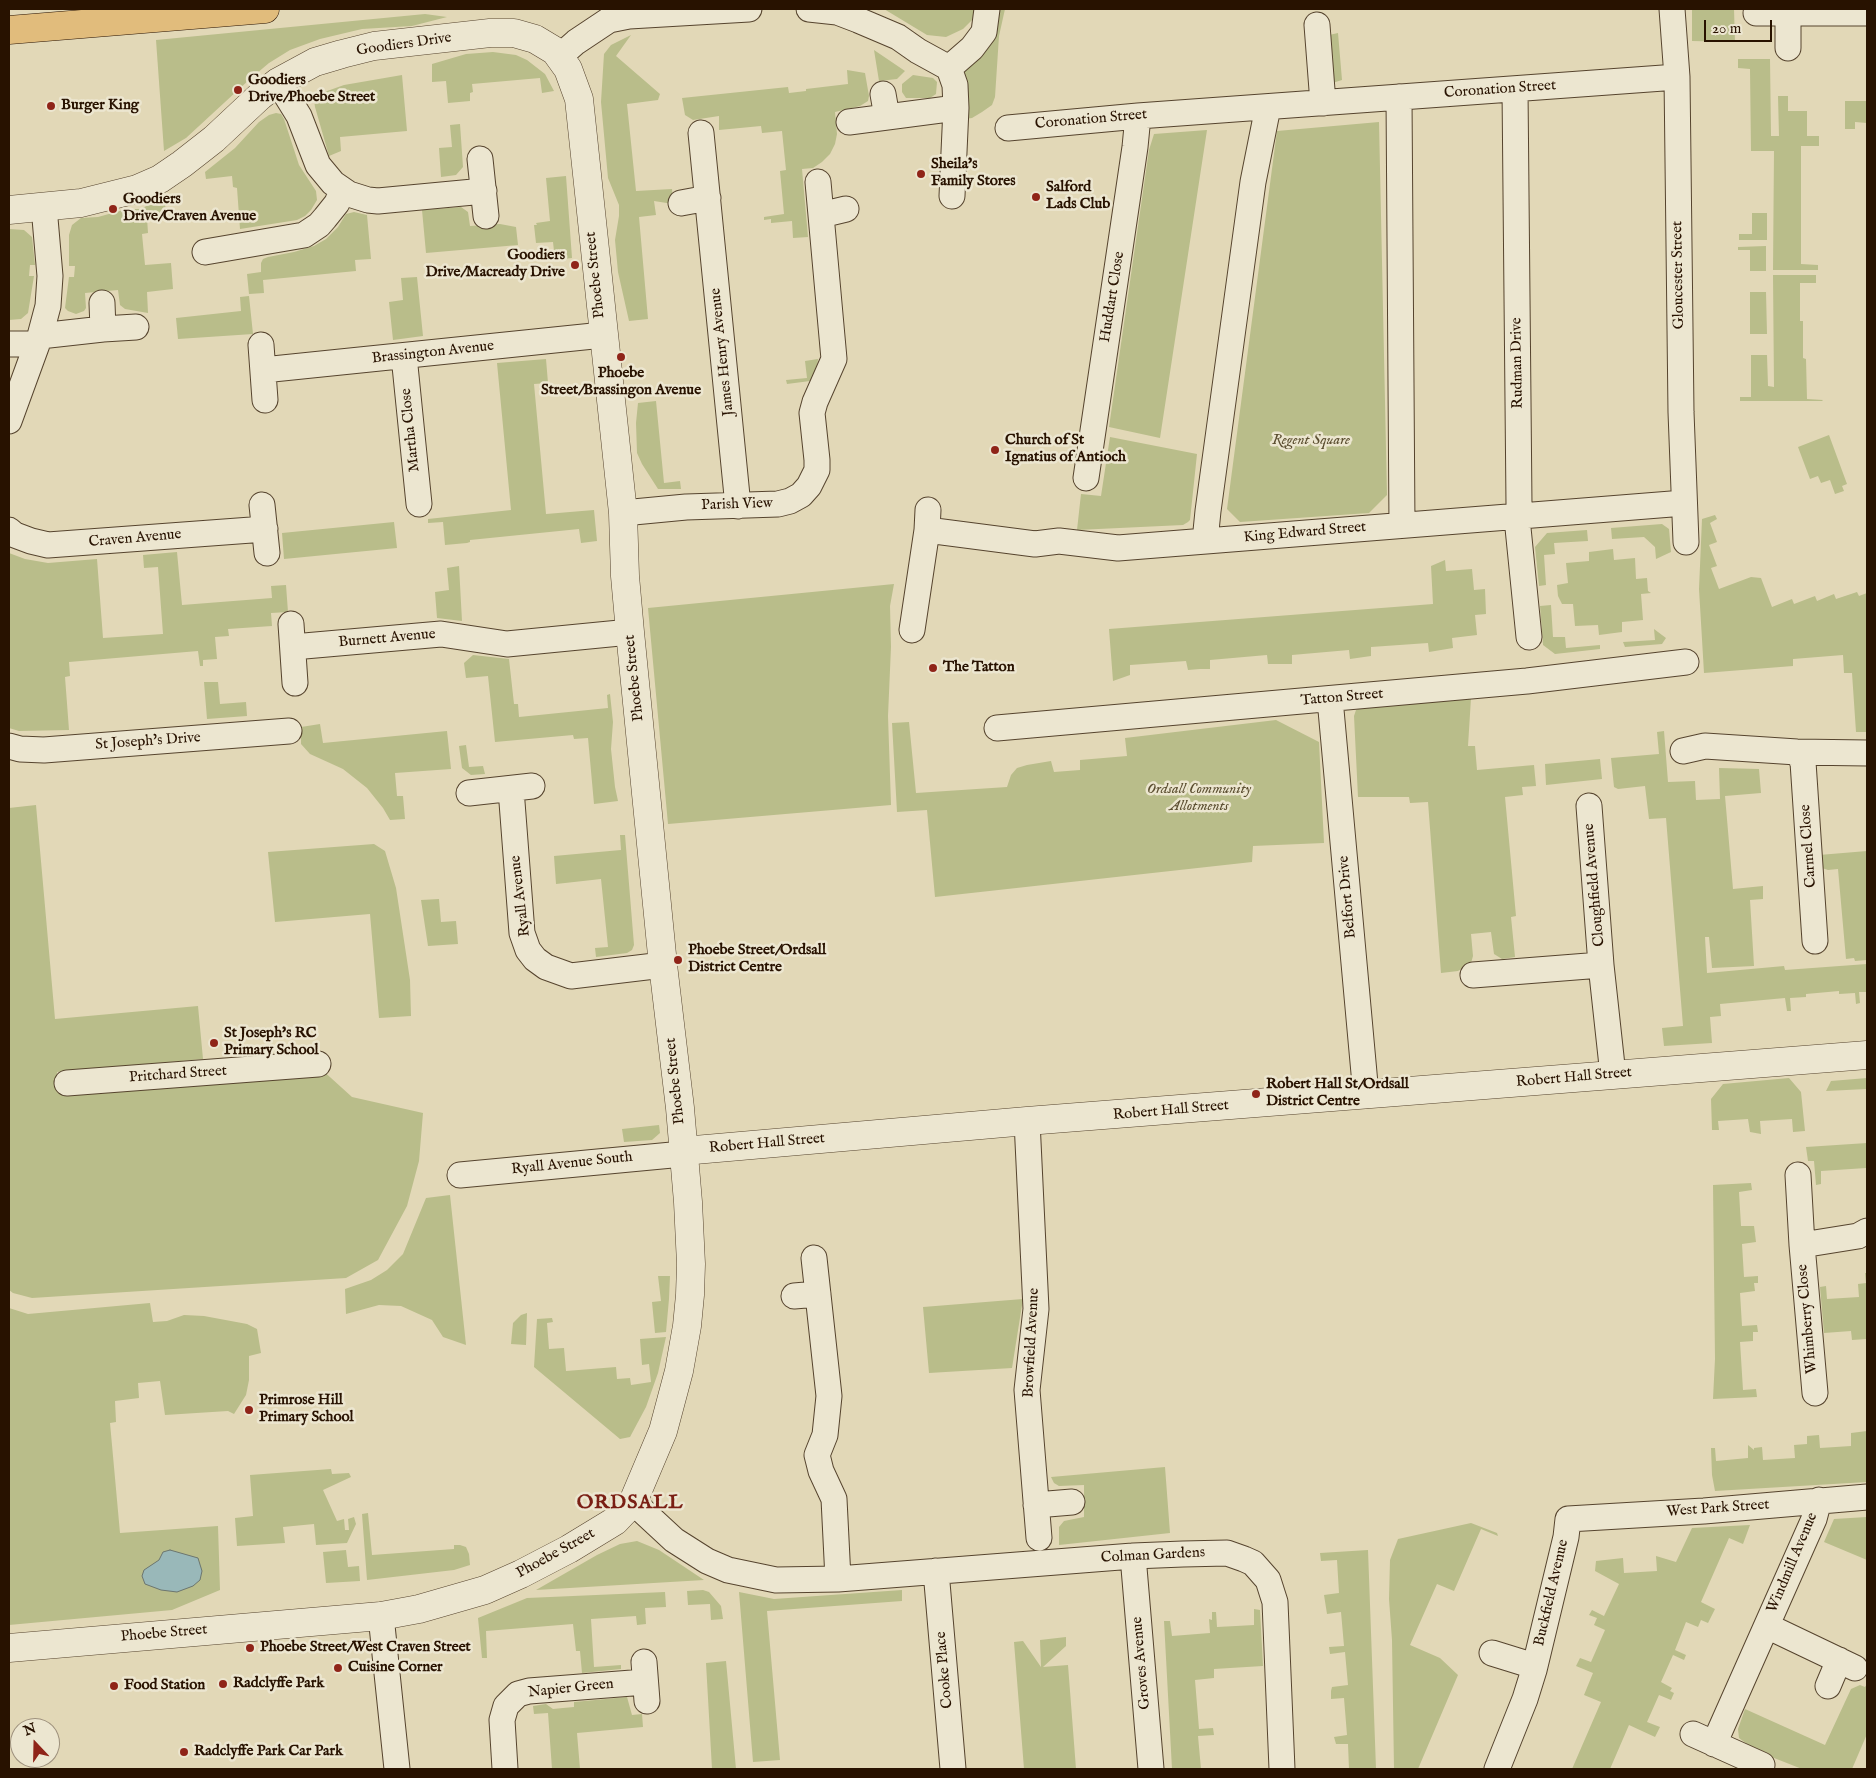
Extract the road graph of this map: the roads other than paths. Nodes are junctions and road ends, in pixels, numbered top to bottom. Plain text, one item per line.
1 (265, 9) edge
2 (749, 9) edge
3 (808, 9) edge
4 (987, 9) edge
5 (1672, 9) edge
6 (1756, 13) dead end
7 (1788, 13) junction
8 (1867, 13) edge
9 (1317, 25) dead end
10 (9, 30) edge
11 (514, 33) joint
12 (1788, 48) dead end
13 (559, 57) junction
14 (949, 68) junction
15 (1677, 77) junction
16 (278, 82) junction
17 (1515, 89) junction
18 (1399, 97) junction
19 (1323, 103) junction
20 (1268, 107) junction
21 (956, 108) junction
22 (1138, 116) junction
23 (849, 122) dead end
24 (1008, 128) dead end
25 (701, 133) dead end
26 (480, 159) dead end
27 (818, 182) dead end
28 (342, 190) junction
29 (484, 191) junction
30 (952, 196) dead end
31 (708, 198) junction
32 (682, 203) dead end
33 (44, 207) junction
34 (846, 209) dead end
35 (9, 210) edge
36 (821, 215) junction
37 (486, 216) dead end
38 (205, 252) dead end
39 (102, 303) dead end
40 (136, 328) dead end
41 (103, 329) junction
42 (603, 336) junction
43 (38, 340) junction
44 (9, 344) edge
45 (261, 345) dead end
46 (404, 356) junction
47 (263, 370) junction
48 (266, 400) dead end
49 (9, 420) edge
50 (1086, 478) dead end
51 (419, 504) dead end
52 (1684, 504) junction
53 (738, 506) junction
54 (622, 513) junction
55 (1518, 518) junction
56 (1402, 525) junction
57 (265, 529) dead end
58 (9, 530) edge
59 (1206, 541) junction
60 (1686, 542) dead end
61 (912, 630) dead end
62 (630, 632) junction
63 (1529, 637) dead end
64 (1686, 662) dead end
65 (295, 683) dead end
66 (1330, 699) junction
67 (997, 728) dead end
68 (289, 731) dead end
69 (9, 746) edge
70 (1683, 752) dead end
71 (1797, 752) junction
72 (1867, 753) edge
73 (468, 793) dead end
74 (1589, 806) dead end
75 (1815, 941) dead end
76 (663, 965) junction
77 (1602, 965) junction
78 (1473, 975) dead end
79 (1867, 1055) edge
80 (318, 1064) dead end
81 (1613, 1075) junction
82 (66, 1083) dead end
83 (1366, 1095) junction
84 (1027, 1121) junction
85 (684, 1151) junction
86 (460, 1175) dead end
87 (1798, 1175) dead end
88 (1867, 1231) edge
89 (1802, 1245) junction
90 (814, 1258) dead end
91 (1815, 1393) dead end
92 (1867, 1497) edge
93 (1819, 1500) junction
94 (633, 1502) junction
95 (1072, 1502) dead end
96 (1036, 1505) junction
97 (1568, 1519) joint
98 (1039, 1538) dead end
99 (1133, 1556) junction
100 (936, 1571) junction
101 (838, 1579) junction
102 (381, 1616) junction
103 (1767, 1626) junction
104 (9, 1648) edge
105 (1492, 1653) dead end
106 (1534, 1666) junction
107 (645, 1682) dead end
108 (1828, 1686) dead end
109 (1762, 1765) dead end
110 (397, 1769) edge
111 (505, 1769) edge
112 (952, 1769) edge
113 (1151, 1769) edge
114 (1282, 1769) edge
115 (1496, 1769) edge

1 - 10 highway
2 - 13 street
3 - 14 street
4 - 14 street
5 - 15 street, Gloucester Street
6 - 7 street
7 - 8 street
7 - 12 street
9 - 19 street
11 - 13 street, Phoebe Street
11 - 16 street, Goodiers Drive
13 - 42 street, Phoebe Street
14 - 21 street
15 - 17 street, Coronation Street
15 - 52 street, Gloucester Street
16 - 28 street
16 - 33 street, Goodiers Drive
17 - 18 street, Coronation Street
17 - 55 street, Rudman Drive
18 - 19 street, Coronation Street
18 - 56 street
19 - 20 street, Coronation Street
20 - 22 street, Coronation Street
20 - 59 street
21 - 23 street
21 - 30 street
22 - 24 street, Coronation Street
22 - 50 street, Huddart Close
25 - 31 street, James Henry Avenue
26 - 29 street
27 - 36 street, Parish View
28 - 29 street
28 - 38 street
29 - 37 street
31 - 32 street
31 - 53 street, James Henry Avenue
33 - 35 street, Goodiers Drive
33 - 43 street
34 - 36 street
36 - 53 street, Parish View
39 - 41 street
40 - 41 street
41 - 43 street
42 - 46 street, Brassington Avenue
42 - 54 street, Phoebe Street
43 - 44 street
43 - 49 street
45 - 47 street
46 - 47 street, Brassington Avenue
46 - 51 street, Martha Close
47 - 48 street
52 - 55 street, King Edward Street
52 - 60 street, Gloucester Street
53 - 54 street, Parish View
54 - 62 street, Phoebe Street
55 - 56 street, King Edward Street
55 - 63 street, Rudman Drive
56 - 59 street, King Edward Street
57 - 58 street, Craven Avenue
59 - 61 street, King Edward Street
62 - 65 street, Burnett Avenue
62 - 76 street, Phoebe Street
64 - 66 street, Tatton Street
66 - 67 street, Tatton Street
66 - 83 street, Belfort Drive
68 - 69 street, St Joseph's Drive
70 - 71 street
71 - 72 street
71 - 75 street, Carmel Close
73 - 76 street, Ryall Avenue
74 - 77 street, Cloughfield Avenue
76 - 85 street, Phoebe Street
77 - 78 street, Cloughfield Avenue
77 - 81 street, Cloughfield Avenue
79 - 81 street, Robert Hall Street
80 - 82 street, Pritchard Street
81 - 83 street, Robert Hall Street
83 - 84 street, Robert Hall Street
84 - 85 street, Robert Hall Street
84 - 96 street, Browfield Avenue
85 - 86 street, Ryall Avenue South
85 - 94 street, Phoebe Street
87 - 89 street, Whimberry Close
88 - 89 street, Whimberry Close
89 - 91 street, Whimberry Close
90 - 101 street
92 - 93 street, West Park Street
93 - 97 street, West Park Street
93 - 103 street, Windmill Avenue
94 - 101 street, Colman Gardens
94 - 102 street, Phoebe Street
95 - 96 street
96 - 98 street, Browfield Avenue
97 - 106 street, Buckfield Avenue
99 - 100 street, Colman Gardens
99 - 113 street, Groves Avenue
99 - 114 street, Colman Gardens
100 - 101 street, Colman Gardens
100 - 112 street, Cooke Place
102 - 104 street, Phoebe Street
102 - 110 street
103 - 108 street, Windmill Avenue
103 - 109 street, Windmill Avenue
105 - 106 street, Buckfield Avenue
106 - 115 street, Buckfield Avenue
107 - 111 street, Napier Green

